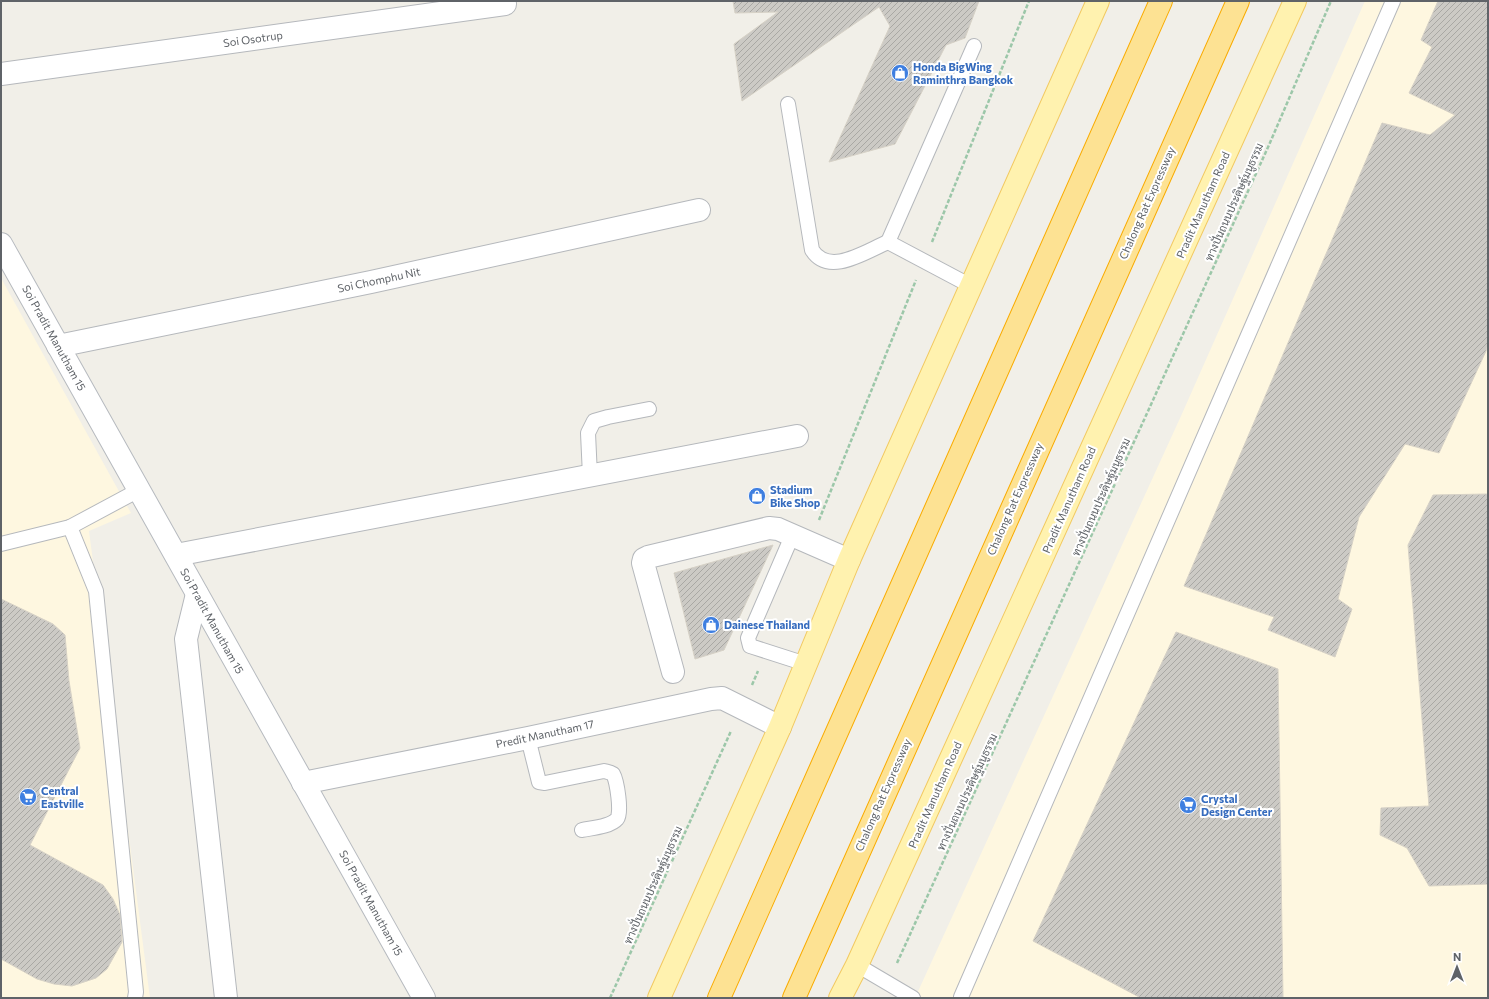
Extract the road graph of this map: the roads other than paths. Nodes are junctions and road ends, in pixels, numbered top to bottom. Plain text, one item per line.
1 (1098, 1) edge
2 (1161, 1) edge
3 (1238, 1) edge
4 (1295, 1) edge
5 (1393, 1) edge
6 (505, 4) dead end
7 (974, 46) dead end
8 (1, 74) edge
9 (788, 104) dead end
10 (699, 210) dead end
11 (888, 242) junction
12 (1, 244) edge
13 (970, 286) junction
14 (58, 346) junction
15 (649, 409) dead end
16 (797, 436) dead end
17 (590, 476) junction
18 (139, 490) junction
19 (70, 527) junction
20 (801, 540) junction
21 (1, 544) edge
22 (176, 555) junction
23 (849, 560) junction
24 (197, 594) junction
25 (806, 664) junction
26 (673, 672) dead end
27 (780, 727) junction
28 (528, 738) junction
29 (303, 783) junction
30 (582, 830) dead end
31 (857, 965) junction
32 (135, 998) edge
33 (226, 998) edge
34 (424, 998) edge
35 (659, 998) edge
36 (719, 998) edge
37 (794, 998) edge
38 (840, 998) edge
39 (913, 998) edge
40 (960, 998) edge
41 (964, 998) edge

1 - 13 main road
2 - 36 highway
3 - 37 highway, Chalong Rat Expressway
4 - 31 main road, Pradit Manutham Road
5 - 40 lane
6 - 8 street, Soi Osotrup
7 - 11 lane
9 - 11 lane
10 - 14 street, Soi Chomphu Nit
11 - 13 lane
12 - 14 street, Soi Pradit Manutham 15
13 - 23 main road
14 - 18 street, Soi Pradit Manutham 15
15 - 17 lane
16 - 17 street
17 - 22 street
18 - 19 lane
18 - 22 street, Soi Pradit Manutham 15
19 - 21 lane
19 - 32 lane
20 - 23 street
20 - 25 lane
20 - 26 street
22 - 24 street, Soi Pradit Manutham 15
23 - 25 main road
24 - 29 street, Soi Pradit Manutham 15
24 - 33 street
25 - 27 main road
27 - 28 street, Predit Manutham 17
27 - 35 main road
28 - 29 street, Predit Manutham 17
28 - 30 lane
29 - 34 street, Soi Pradit Manutham 15
31 - 38 main road, Pradit Manutham Road
31 - 39 lane
40 - 41 lane

